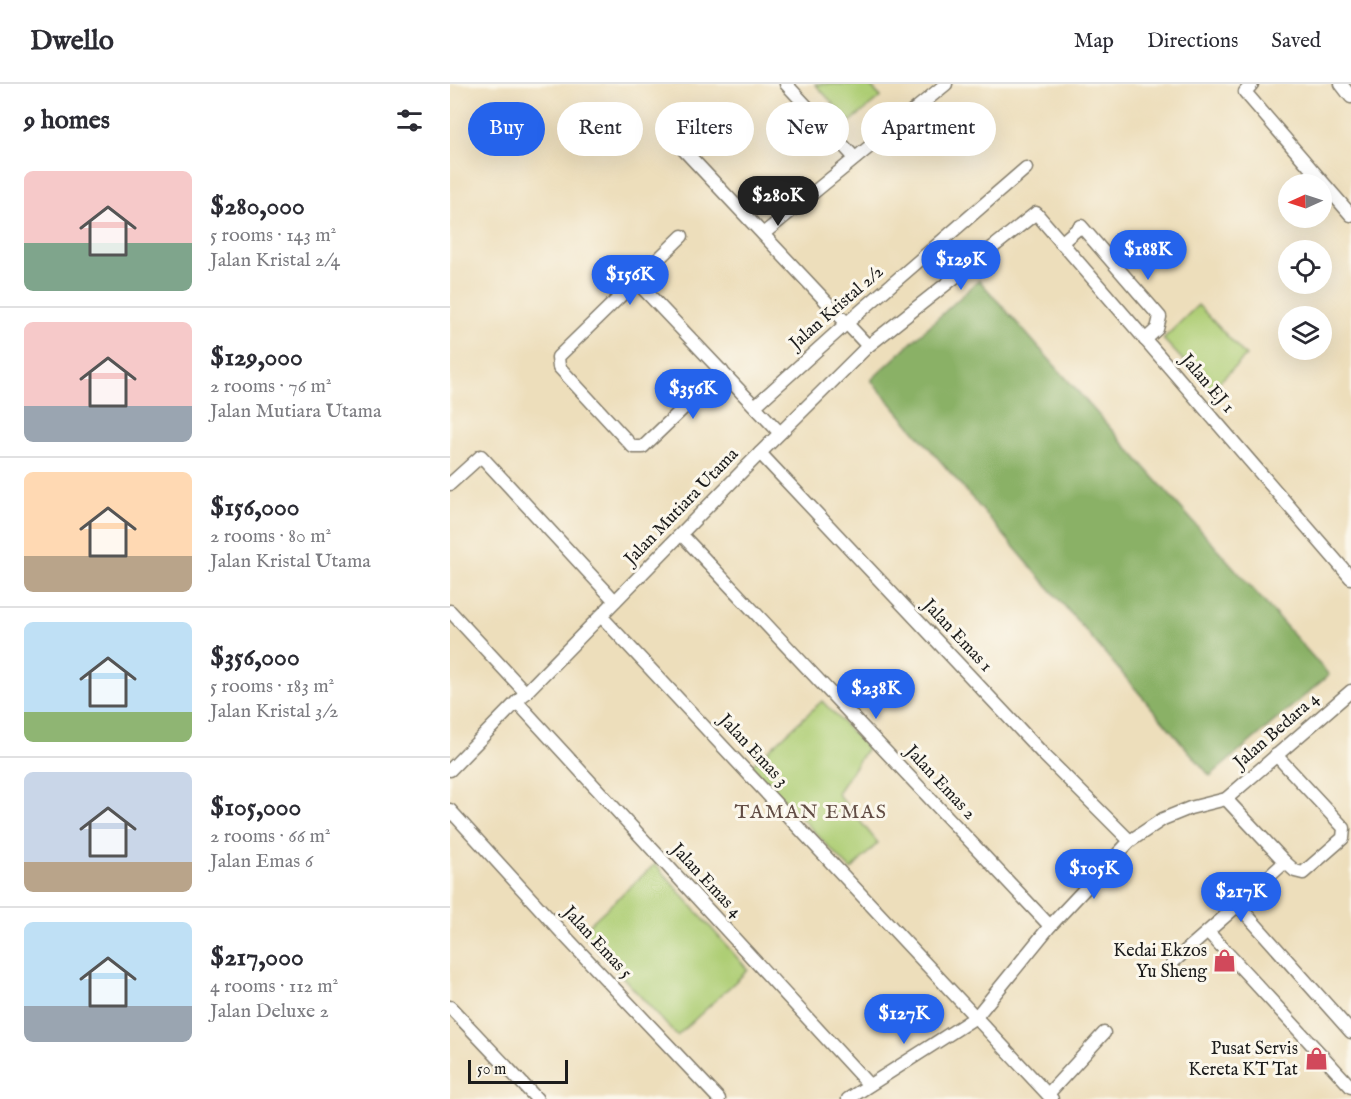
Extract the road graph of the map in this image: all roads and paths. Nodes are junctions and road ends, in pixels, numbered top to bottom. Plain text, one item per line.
1 (786, 84) edge
2 (946, 84) edge
3 (1252, 84) edge
4 (1341, 84) edge
5 (1351, 97) edge
6 (690, 156) edge
7 (855, 158) junction
8 (1026, 168) dead end
9 (1036, 213) joint
10 (1351, 215) edge
11 (763, 234) junction
12 (682, 236) dead end
13 (1061, 243) junction
14 (635, 280) junction
15 (847, 323) junction
16 (1145, 340) junction
17 (868, 346) junction
18 (722, 371) junction
19 (755, 406) junction
20 (780, 433) junction
21 (760, 453) junction
22 (450, 484) edge
23 (681, 534) junction
24 (1351, 578) edge
25 (615, 601) junction
26 (450, 611) edge
27 (601, 616) junction
28 (1351, 691) edge
29 (526, 693) junction
30 (517, 702) junction
31 (1276, 755) junction
32 (450, 770) edge
33 (1226, 799) junction
34 (450, 810) edge
35 (1130, 841) junction
36 (1285, 862) junction
37 (1238, 905) junction
38 (1050, 926) junction
39 (1208, 932) junction
40 (1171, 969) dead end
41 (450, 1007) edge
42 (976, 1017) junction
43 (1351, 1032) edge
44 (1104, 1033) dead end
45 (869, 1085) junction
46 (1351, 1087) edge
47 (1050, 1097) edge
48 (537, 1099) edge
49 (719, 1099) edge
50 (848, 1099) edge

1 - 7 street
2 - 7 street
3 - 10 street
4 - 5 street
6 - 11 street
7 - 11 street
8 - 15 street, Jalan Kristal 2/2
9 - 13 street, Jalan EJ 1
9 - 17 street, Jalan Mutiara Utama
11 - 15 street
12 - 14 street
13 - 16 street, Jalan EJ 1
13 - 16 street
14 - 18 street
14 - 18 street
15 - 17 street
15 - 19 street, Jalan Kristal 2/2
16 - 24 street, Jalan EJ 1
17 - 20 street, Jalan Mutiara Utama
18 - 19 street
19 - 20 street
20 - 21 street, Jalan Mutiara Utama
21 - 23 street, Jalan Mutiara Utama
21 - 35 street, Jalan Emas 1
22 - 25 street
23 - 25 street, Jalan Mutiara Utama
23 - 38 street, Jalan Emas 2
25 - 27 street, Jalan Mutiara Utama
26 - 29 street
27 - 29 street, Jalan Mutiara Utama
27 - 42 street, Jalan Emas 3
28 - 31 street, Jalan Bedara 4
29 - 30 street, Jalan Mutiara Utama
30 - 32 street, Jalan Mutiara Utama
30 - 45 street, Jalan Emas 4
31 - 33 street, Jalan Bedara 4
31 - 36 street
33 - 35 street
33 - 36 street
34 - 49 street, Jalan Emas 5
35 - 38 street
36 - 37 street
37 - 39 street
37 - 43 street
38 - 42 street
39 - 40 street
39 - 46 street
41 - 48 street
42 - 45 street
42 - 47 street
44 - 47 street
45 - 50 street

